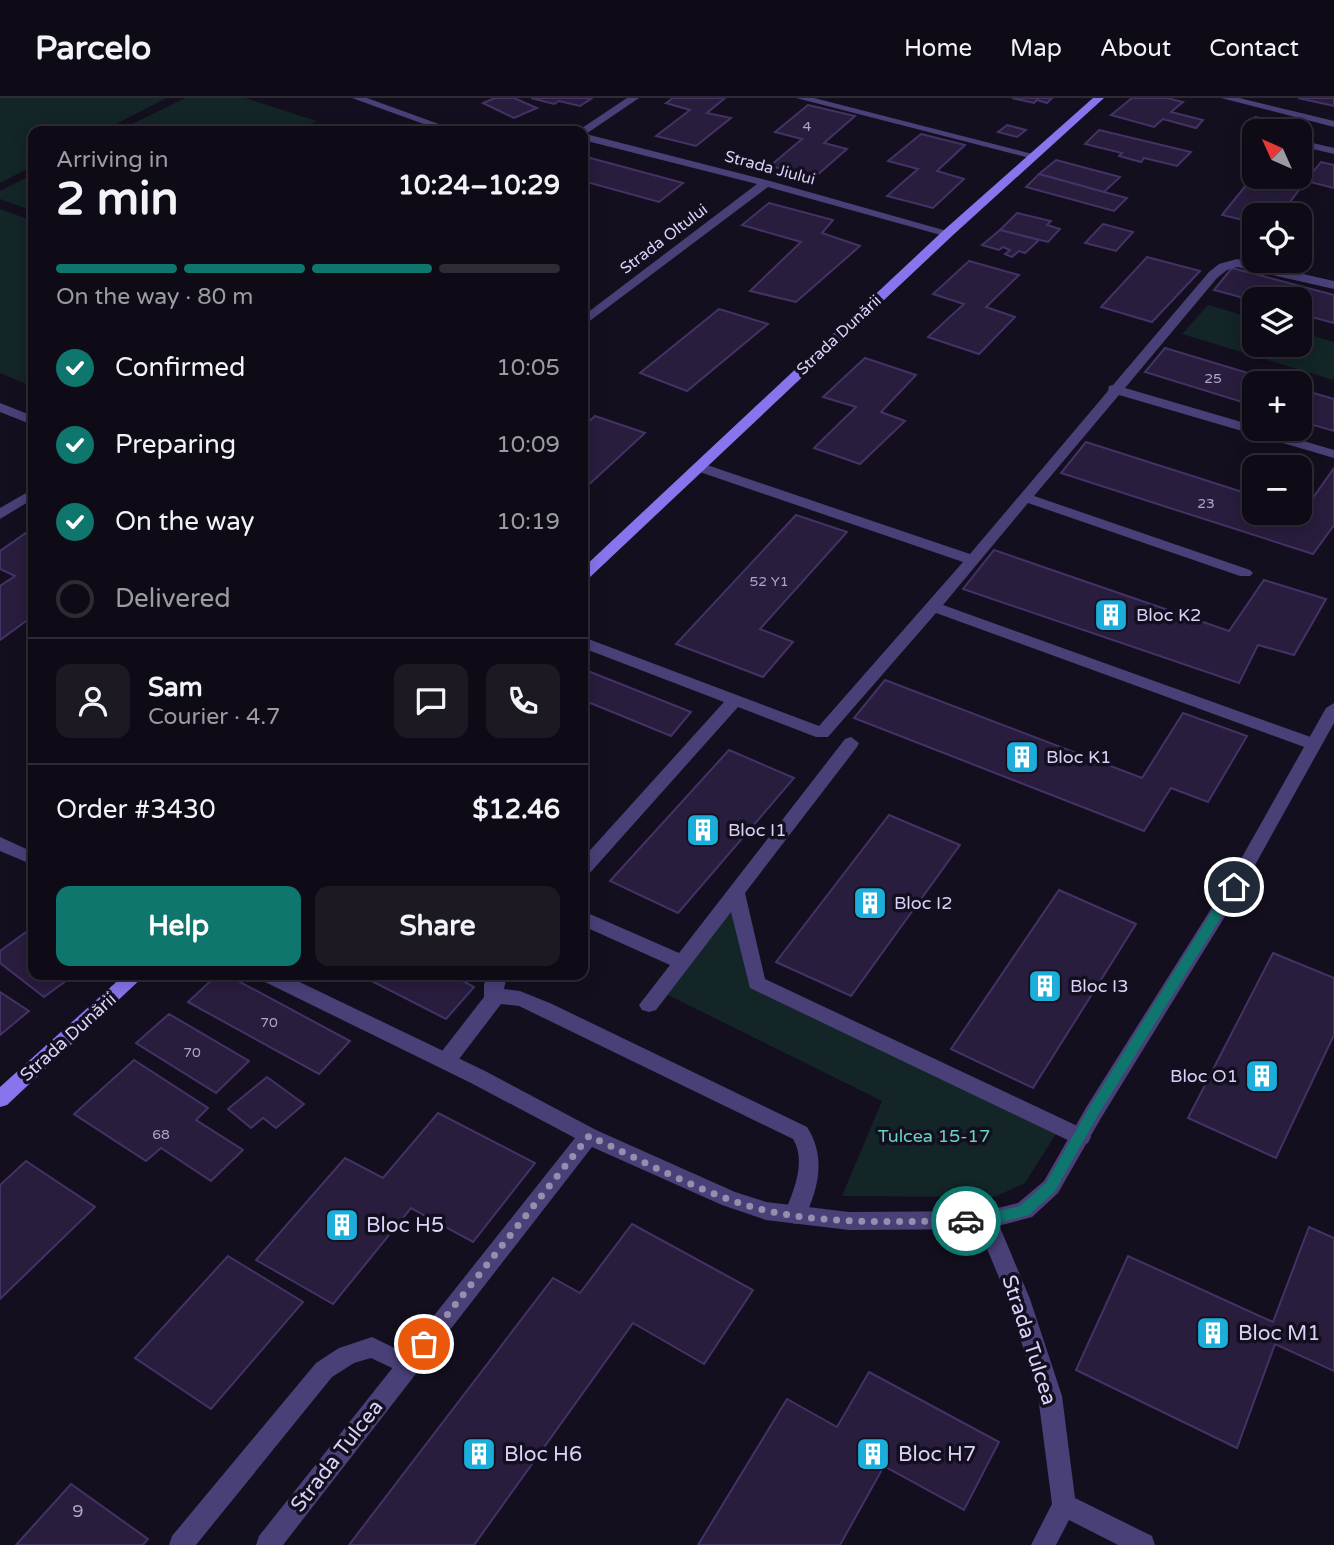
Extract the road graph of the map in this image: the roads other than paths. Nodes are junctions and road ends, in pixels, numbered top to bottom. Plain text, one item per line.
1 (360, 98) edge
2 (634, 98) edge
3 (801, 98) edge
4 (1099, 98) edge
5 (1226, 98) edge
6 (1334, 124) edge
7 (439, 126) edge
8 (588, 131) edge
9 (588, 136) edge
10 (1312, 146) edge
11 (1334, 151) edge
12 (1034, 156) junction
13 (766, 183) junction
14 (948, 233) junction
15 (1334, 285) edge
16 (588, 318) edge
17 (1114, 389) junction
18 (0, 407) edge
19 (28, 419) edge
20 (1334, 454) edge
21 (699, 467) junction
22 (28, 496) edge
23 (1024, 497) junction
24 (0, 515) edge
25 (972, 560) junction
26 (588, 571) edge
27 (1245, 573) dead end
28 (933, 607) junction
29 (588, 644) edge
30 (735, 700) junction
31 (1334, 708) edge
32 (851, 743) dead end
33 (1313, 744) junction
34 (0, 843) edge
35 (28, 857) edge
36 (588, 863) edge
37 (736, 893) junction
38 (588, 920) edge
39 (682, 962) junction
40 (131, 980) edge
41 (278, 980) edge
42 (496, 980) edge
43 (494, 999) junction
44 (649, 1005) dead end
45 (446, 1061) junction
46 (0, 1099) edge
47 (589, 1136) junction
48 (1081, 1137) junction
49 (795, 1215) junction
50 (986, 1220) junction
51 (407, 1365) junction
52 (1063, 1505) junction
53 (181, 1545) edge
54 (268, 1545) edge
55 (1044, 1545) edge
56 (1143, 1545) edge

1 - 7 street
2 - 8 street, Strada Jiului
3 - 12 street
4 - 12 street, Strada Dunării
5 - 6 street
9 - 13 street, Strada Jiului
10 - 11 street
12 - 14 street, Strada Dunării
13 - 14 street, Strada Jiului
13 - 16 street, Strada Oltului
14 - 21 street, Strada Dunării
15 - 17 street
17 - 20 street
17 - 23 street
18 - 19 street
21 - 25 street
21 - 26 street, Strada Dunării
22 - 24 street
23 - 25 street
23 - 27 street
25 - 28 street
28 - 30 street
28 - 33 street
29 - 30 street
30 - 36 street
31 - 33 street
32 - 37 street
33 - 48 street
34 - 35 street
37 - 39 street
37 - 48 street
38 - 39 street
39 - 44 street
40 - 46 street, Strada Dunării
41 - 45 street
42 - 43 street
43 - 45 street
43 - 49 street
45 - 47 street
47 - 49 street
47 - 51 street, Strada Tulcea
48 - 50 street
49 - 50 street
50 - 52 street, Strada Tulcea
51 - 53 street
51 - 54 street, Strada Tulcea
52 - 55 street
52 - 56 street

